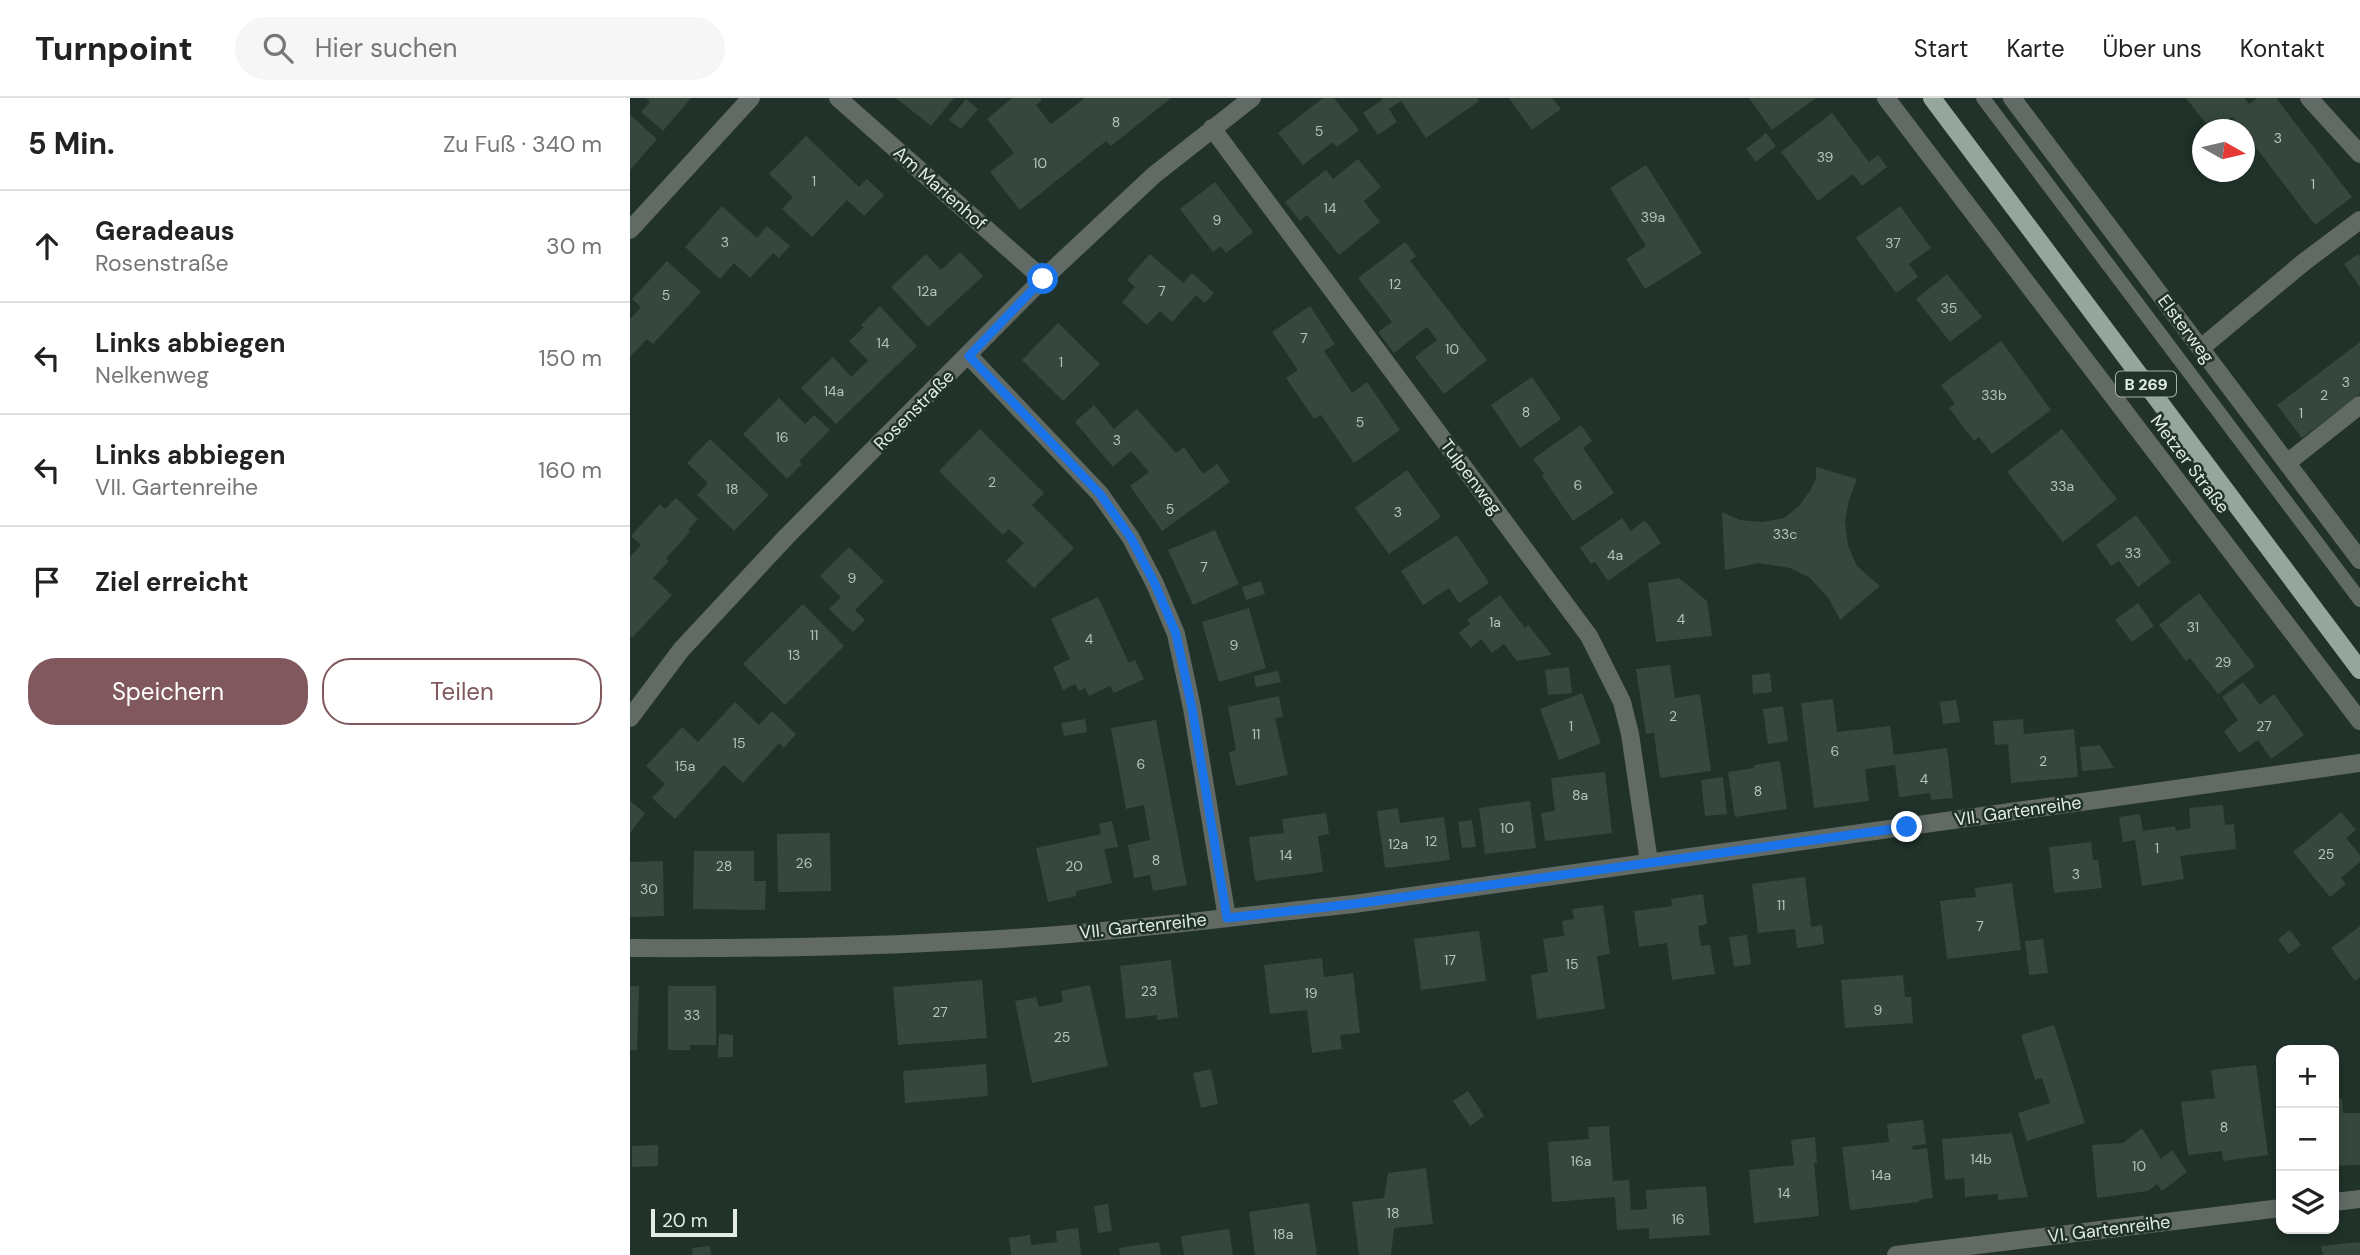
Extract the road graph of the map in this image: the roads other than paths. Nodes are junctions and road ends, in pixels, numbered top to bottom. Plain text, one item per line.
1 (751, 98) edge
2 (838, 98) edge
3 (1252, 98) edge
4 (1886, 98) edge
5 (1932, 98) edge
6 (1983, 98) edge
7 (2012, 98) edge
8 (2309, 98) edge
9 (1212, 128) junction
10 (2360, 154) edge
11 (2360, 220) edge
12 (630, 230) edge
13 (1043, 279) junction
14 (2201, 348) junction
15 (969, 356) junction
16 (2360, 405) edge
17 (2287, 463) junction
18 (2360, 560) edge
19 (2360, 600) edge
20 (2360, 670) edge
21 (630, 718) edge
22 (2360, 721) edge
23 (2360, 763) edge
24 (1649, 862) junction
25 (1227, 918) junction
26 (630, 948) edge
27 (2360, 1199) edge
28 (2339, 1201) edge
29 (2276, 1210) edge
30 (1896, 1255) edge

1 - 12 street
2 - 13 street, Am Marienhof
3 - 9 street, Rosenstraße
4 - 22 street, Metzer Straße
5 - 20 main road, Metzer Straße / B 269
6 - 19 lane
7 - 14 street, Elsterweg
8 - 10 street
9 - 13 street, Rosenstraße
9 - 24 street, Tulpenweg
11 - 14 street
13 - 15 street, Rosenstraße
14 - 17 street, Elsterweg
15 - 21 street, Rosenstraße
15 - 25 street
16 - 17 street
17 - 18 street, Elsterweg
23 - 24 street, VII. Gartenreihe
24 - 25 street, VII. Gartenreihe
25 - 26 street, VII. Gartenreihe
27 - 28 street
29 - 30 street, VI. Gartenreihe

